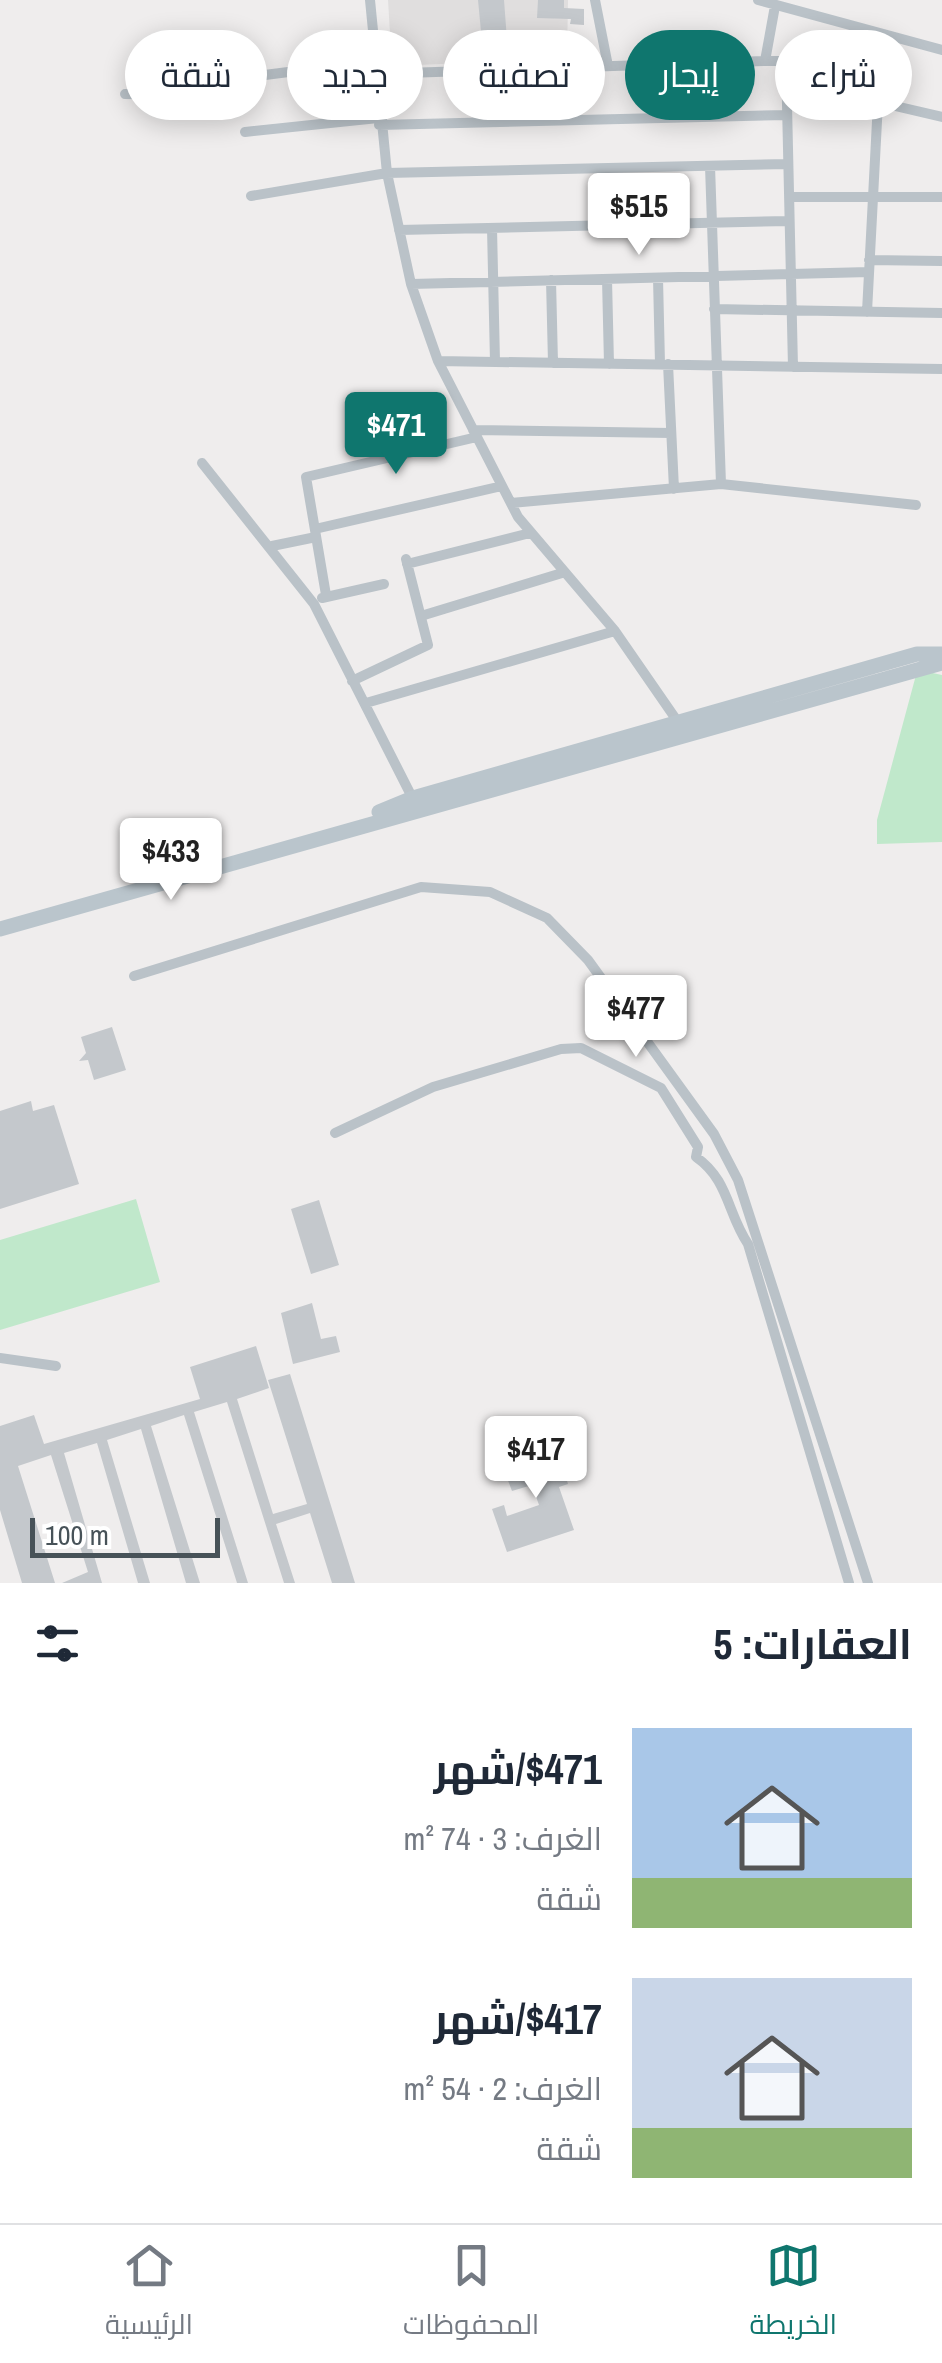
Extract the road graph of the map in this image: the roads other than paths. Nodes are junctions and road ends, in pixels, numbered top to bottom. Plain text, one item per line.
1 (370, 0) edge
2 (595, 0) edge
3 (758, 0) edge
4 (775, 6) junction
5 (372, 30) edge
6 (942, 50) edge
7 (765, 62) junction
8 (775, 62) edge
9 (608, 66) junction
10 (287, 72) edge
11 (423, 72) edge
12 (124, 94) dead end
13 (912, 110) edge
14 (775, 116) edge
15 (942, 117) edge
16 (787, 120) edge
17 (877, 120) edge
18 (379, 121) junction
19 (245, 132) dead end
20 (788, 164) junction
21 (710, 166) junction
22 (386, 174) junction
23 (251, 196) dead end
24 (789, 197) junction
25 (873, 197) junction
26 (942, 197) edge
27 (789, 222) junction
28 (711, 223) junction
29 (492, 228) junction
30 (399, 230) junction
31 (942, 261) edge
32 (869, 266) junction
33 (790, 274) junction
34 (712, 276) junction
35 (658, 278) junction
36 (607, 279) junction
37 (552, 280) junction
38 (493, 282) junction
39 (412, 284) junction
40 (714, 310) junction
41 (791, 311) junction
42 (866, 312) junction
43 (942, 313) edge
44 (438, 361) junction
45 (495, 362) junction
46 (554, 363) junction
47 (609, 364) junction
48 (664, 364) junction
49 (715, 365) junction
50 (792, 366) junction
51 (942, 369) edge
52 (475, 433) junction
53 (671, 433) junction
54 (202, 463) dead end
55 (721, 484) junction
56 (502, 486) junction
57 (674, 488) junction
58 (511, 503) junction
59 (916, 505) dead end
60 (316, 533) junction
61 (530, 533) junction
62 (272, 546) junction
63 (562, 573) junction
64 (384, 584) dead end
65 (326, 595) junction
66 (314, 604) junction
67 (421, 616) junction
68 (614, 631) junction
69 (942, 654) edge
70 (942, 662) edge
71 (352, 681) junction
72 (366, 702) junction
73 (682, 728) junction
74 (416, 804) junction
75 (0, 929) edge
76 (134, 976) dead end
77 (335, 1133) dead end
78 (0, 1358) edge
79 (56, 1366) dead end
80 (849, 1583) edge
81 (868, 1583) edge

1 - 5 street
2 - 9 street
3 - 4 street
4 - 6 street
4 - 7 street
7 - 8 street
7 - 9 street
9 - 11 street
10 - 12 street
13 - 15 street
14 - 18 street
16 - 20 street
17 - 25 street
18 - 19 street
18 - 22 street
20 - 21 street
20 - 24 street
21 - 22 street
21 - 28 street
22 - 23 street
22 - 30 street
24 - 25 street
24 - 27 street
25 - 26 street
25 - 32 street
27 - 28 street
27 - 33 street
28 - 29 street
28 - 34 street
29 - 30 street
29 - 38 street
30 - 39 street
31 - 32 street
32 - 33 street
32 - 42 street
33 - 34 street
33 - 41 street
34 - 35 street
34 - 40 street
35 - 36 street
35 - 48 street
36 - 37 street
36 - 47 street
37 - 38 street
37 - 46 street
38 - 39 street
38 - 45 street
39 - 44 street
40 - 41 street
40 - 49 street
41 - 42 street
41 - 50 street
42 - 43 street
44 - 45 street
44 - 52 street
45 - 46 street
46 - 47 street
47 - 48 street
48 - 49 street
48 - 53 street
49 - 50 street
49 - 55 street
50 - 51 street
52 - 53 street
52 - 56 street
52 - 60 street
53 - 57 street
54 - 62 street
55 - 57 street
55 - 59 street
56 - 58 street
56 - 60 street
57 - 58 street
58 - 61 street
60 - 62 street
60 - 65 street
61 - 63 street
61 - 67 street
62 - 66 street
63 - 67 street
63 - 68 street
64 - 65 street
65 - 66 street
66 - 71 street
67 - 71 street
68 - 72 street
68 - 73 street
69 - 73 street
70 - 73 street
71 - 72 street
72 - 74 street
73 - 74 street
74 - 75 street
76 - 81 street
77 - 80 street
78 - 79 street

